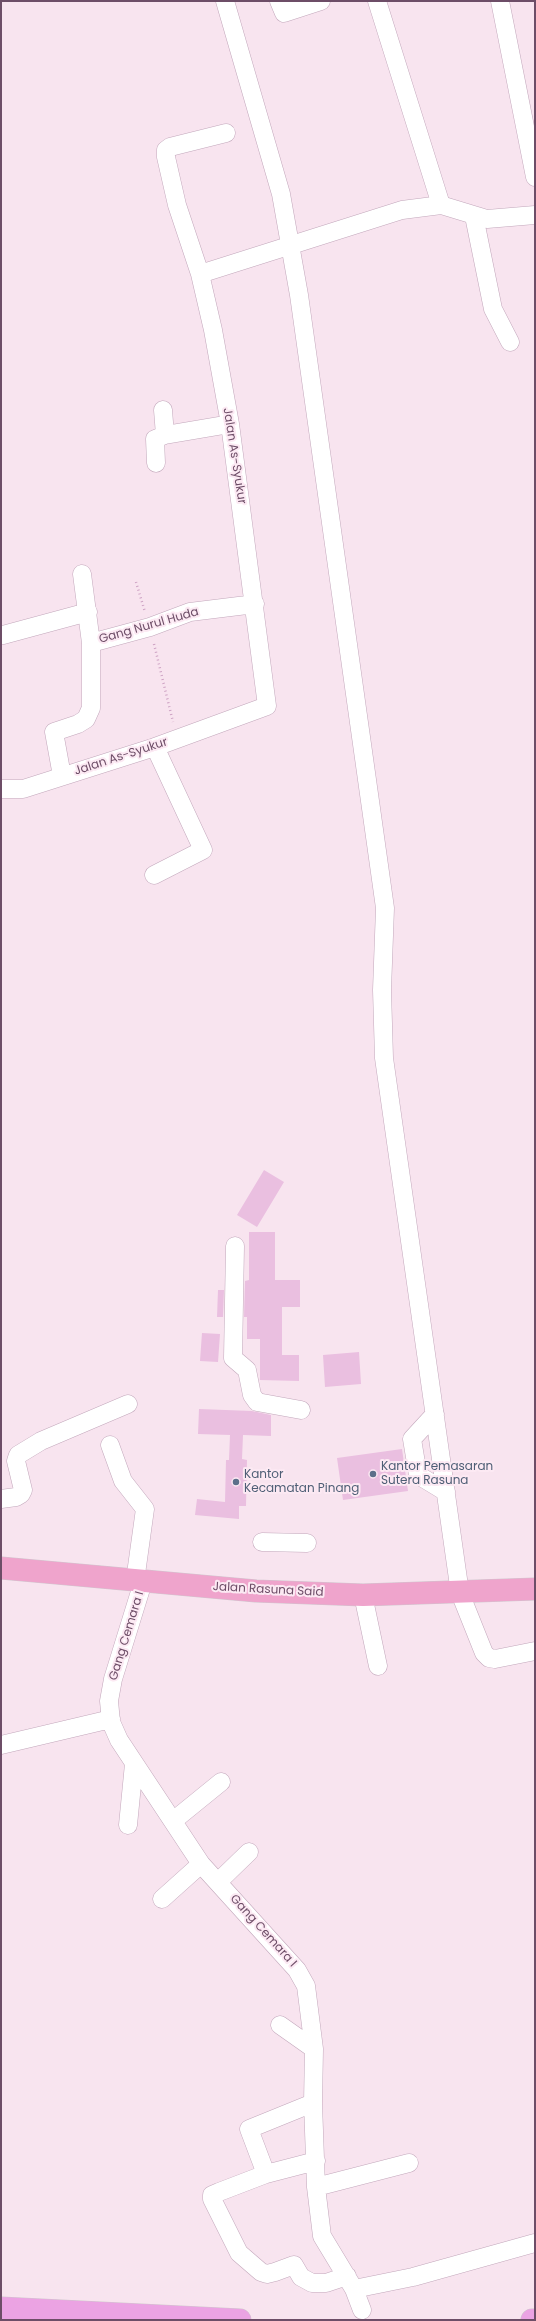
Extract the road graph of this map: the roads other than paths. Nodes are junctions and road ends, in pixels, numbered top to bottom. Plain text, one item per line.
1 (225, 1) edge
2 (279, 1) edge
3 (321, 1) edge
4 (378, 1) edge
5 (500, 1) edge
6 (226, 133) dead end
7 (535, 177) edge
8 (441, 205) junction
9 (535, 215) edge
10 (474, 216) junction
11 (290, 246) junction
12 (200, 274) junction
13 (510, 342) dead end
14 (163, 410) dead end
15 (230, 424) junction
16 (165, 435) junction
17 (156, 463) dead end
18 (82, 574) dead end
19 (255, 604) junction
20 (88, 612) junction
21 (3, 635) dead end
22 (91, 643) junction
23 (155, 747) junction
24 (62, 776) junction
25 (1, 789) edge
26 (154, 875) dead end
27 (235, 1246) dead end
28 (128, 1404) dead end
29 (301, 1410) dead end
30 (435, 1414) junction
31 (110, 1445) dead end
32 (446, 1492) junction
33 (1, 1499) edge
34 (262, 1542) dead end
35 (307, 1542) dead end
36 (1, 1568) edge
37 (139, 1581) junction
38 (535, 1589) edge
39 (460, 1593) junction
40 (363, 1595) junction
41 (535, 1651) edge
42 (378, 1666) dead end
43 (111, 1719) junction
44 (1, 1745) edge
45 (134, 1764) junction
46 (220, 1782) dead end
47 (173, 1821) junction
48 (128, 1825) dead end
49 (249, 1852) dead end
50 (201, 1864) junction
51 (218, 1882) junction
52 (162, 1899) dead end
53 (280, 2025) dead end
54 (314, 2048) junction
55 (313, 2103) junction
56 (316, 2161) junction
57 (409, 2163) dead end
58 (266, 2174) junction
59 (316, 2187) junction
60 (535, 2243) edge
61 (350, 2282) junction
62 (1, 2308) edge
63 (362, 2310) dead end
64 (240, 2320) edge

1 - 11 street
2 - 3 street
4 - 8 street
5 - 7 street
6 - 12 street, Jalan As-Syukur
8 - 10 street
8 - 11 street
9 - 10 street
10 - 13 street
11 - 12 street
11 - 30 street
12 - 15 street, Jalan As-Syukur
14 - 16 street
15 - 16 street
15 - 19 street, Jalan As-Syukur
16 - 17 street
18 - 20 street
19 - 22 street, Gang Nurul Huda
19 - 23 street, Jalan As-Syukur
20 - 21 street
20 - 22 street
22 - 24 street
23 - 24 street, Jalan As-Syukur
23 - 26 street
24 - 25 street, Jalan As-Syukur
27 - 29 street
28 - 33 street
30 - 32 street
30 - 32 street
31 - 37 street, Gang Cemara I
32 - 39 street
34 - 35 street
36 - 37 main road, Jalan Rasuna Said
37 - 40 main road, Jalan Rasuna Said
37 - 43 street, Gang Cemara I
38 - 39 main road, Jalan Rasuna Said
39 - 40 main road, Jalan Rasuna Said
39 - 41 street
40 - 42 street
43 - 44 street
43 - 45 street, Gang Cemara I
45 - 47 street, Gang Cemara I
45 - 48 street
46 - 47 street
47 - 50 street, Gang Cemara I
49 - 51 street
50 - 51 street, Gang Cemara I
50 - 52 street
51 - 54 street, Gang Cemara I
53 - 54 street
54 - 55 street, Gang Cemara I
55 - 56 street, Gang Cemara I
55 - 58 street
56 - 58 street
56 - 59 street, Gang Cemara I
57 - 59 street
58 - 61 street
59 - 61 street, Gang Cemara I
60 - 61 street
61 - 63 street, Gang Cemara I
62 - 64 highway

